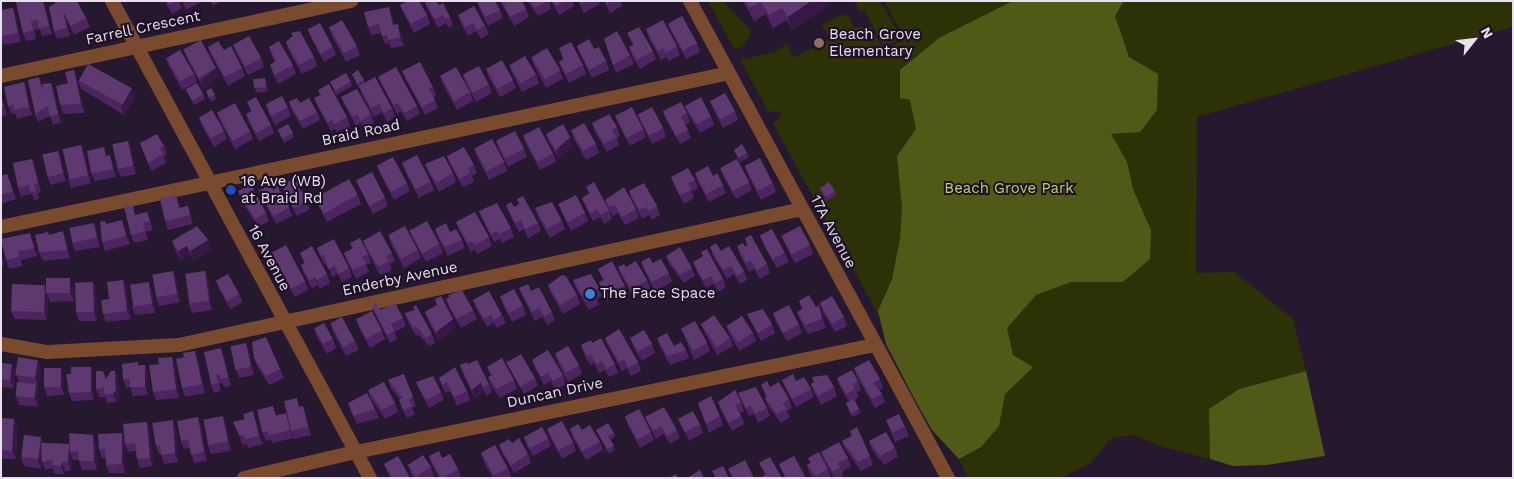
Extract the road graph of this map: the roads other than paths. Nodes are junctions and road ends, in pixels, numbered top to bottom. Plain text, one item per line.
1 (112, 1) edge
2 (351, 1) edge
3 (690, 1) edge
4 (136, 46) junction
5 (729, 73) junction
6 (1, 76) edge
7 (209, 181) junction
8 (802, 209) junction
9 (1, 226) edge
10 (285, 321) junction
11 (1, 344) edge
12 (874, 345) junction
13 (356, 452) junction
14 (244, 478) edge
15 (370, 478) edge
16 (948, 478) edge

1 - 4 street, 16 Avenue
2 - 4 street, Farrell Crescent
3 - 5 street, 17A Avenue
4 - 6 street, Farrell Crescent
4 - 7 street, 16 Avenue
5 - 7 street, Braid Road
5 - 8 street, 17A Avenue
7 - 9 street, Braid Road
7 - 10 street, 16 Avenue
8 - 10 street, Enderby Avenue
8 - 12 street, 17A Avenue
10 - 11 street, Enderby Avenue
10 - 13 street, 16 Avenue
12 - 13 street, Duncan Drive
12 - 16 street, 17A Avenue
13 - 14 street, Duncan Drive
13 - 15 street, 16 Avenue

